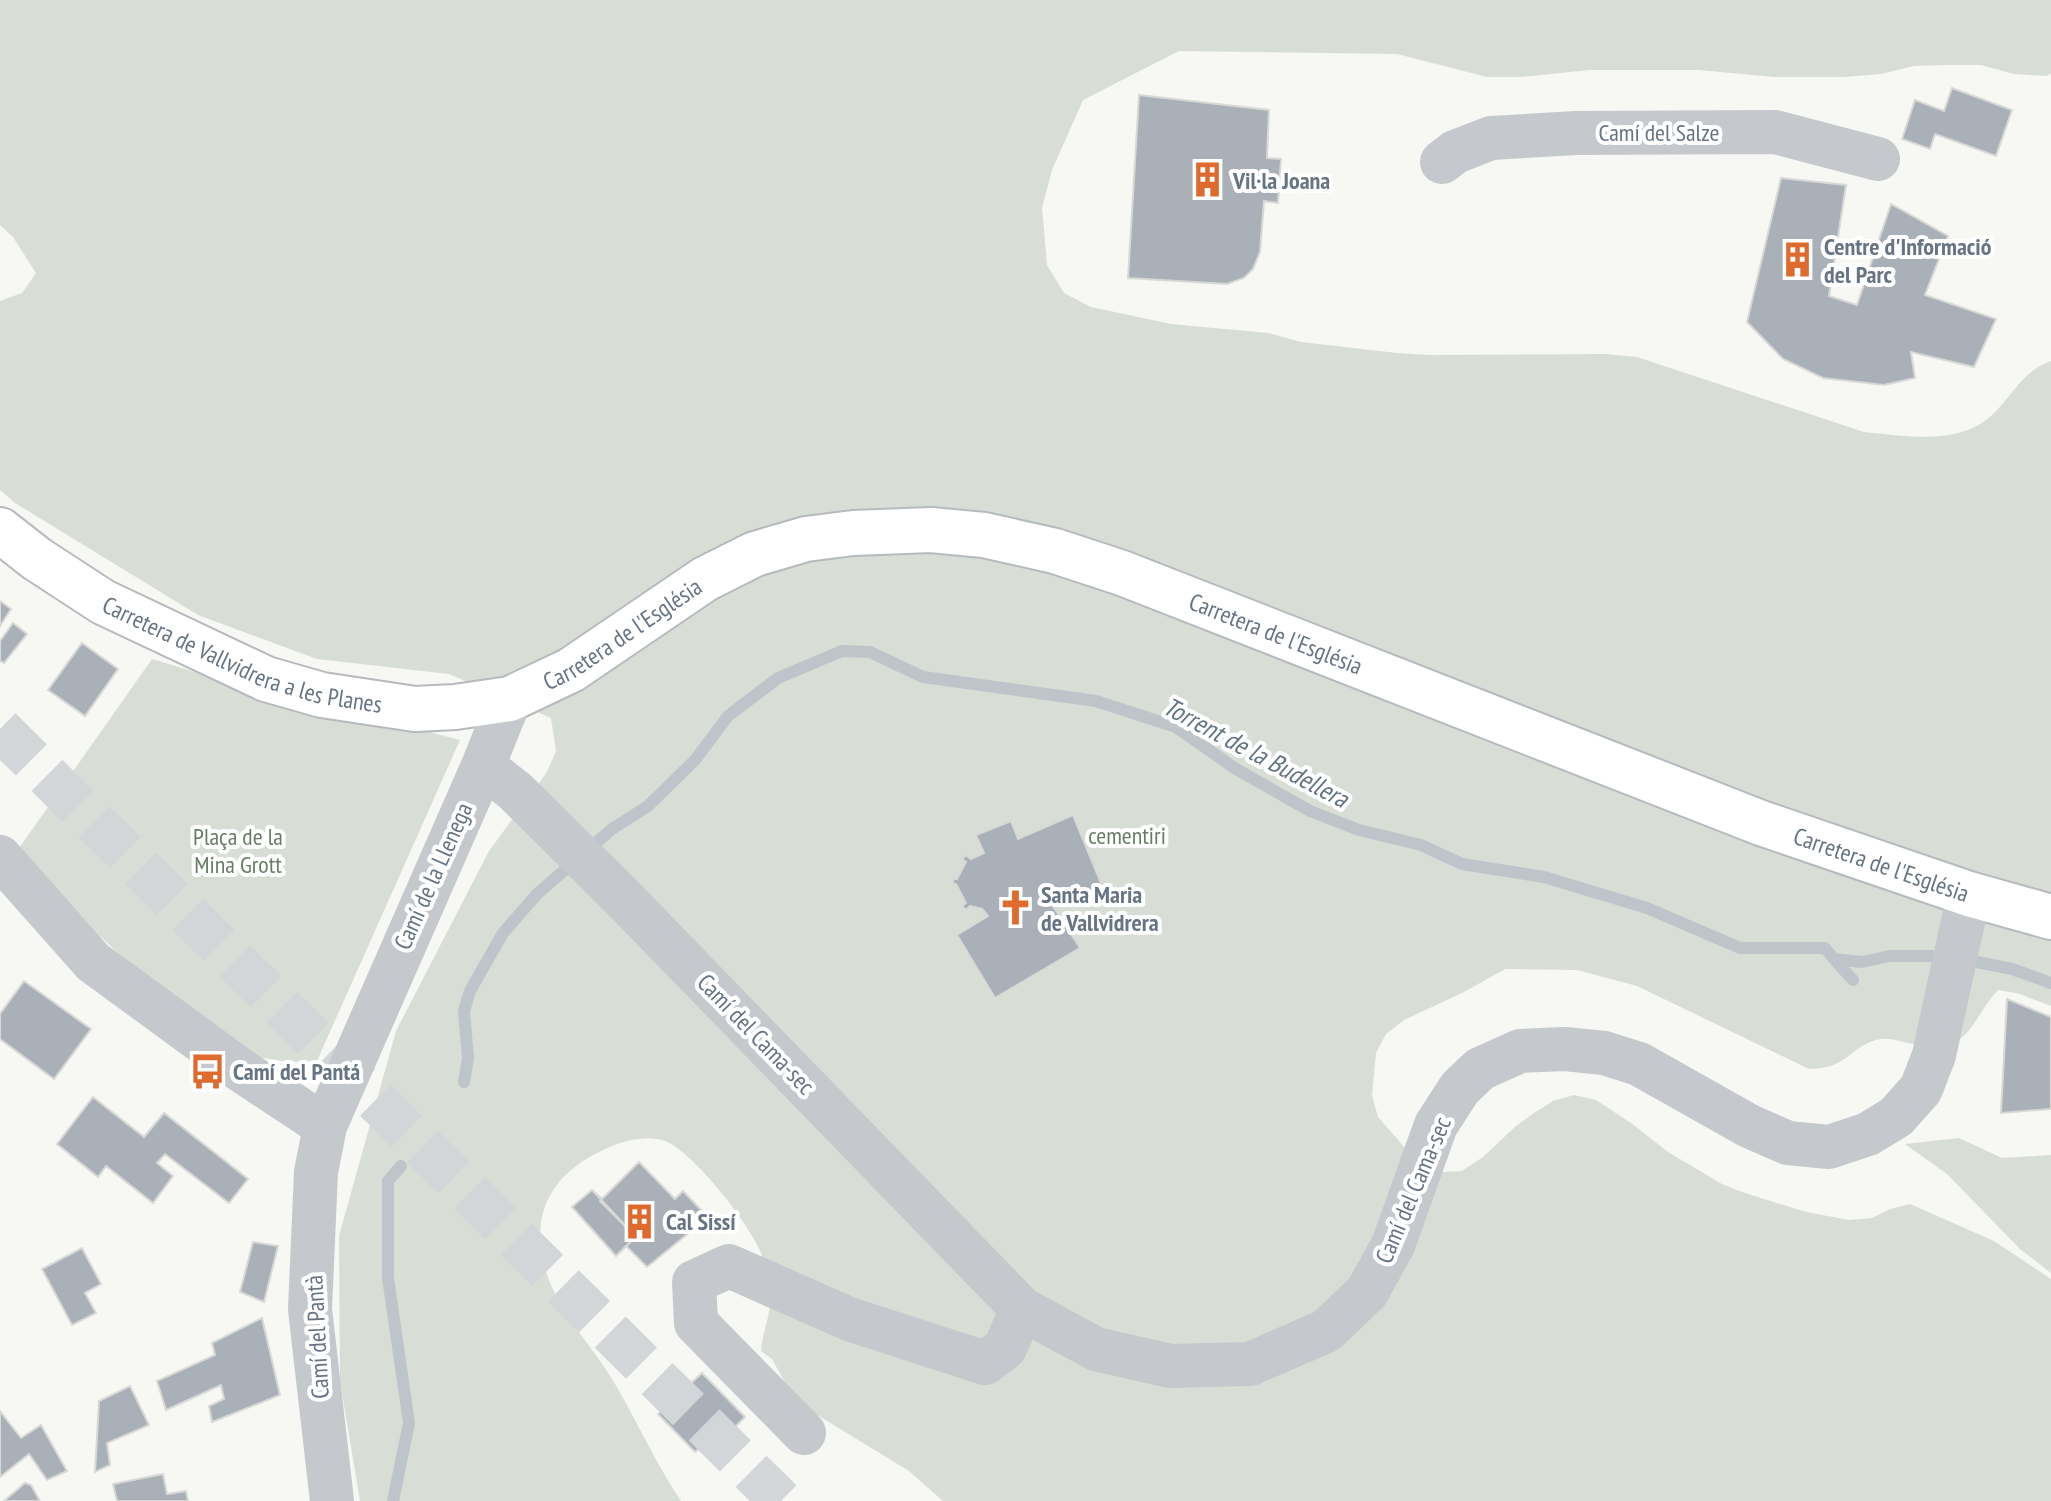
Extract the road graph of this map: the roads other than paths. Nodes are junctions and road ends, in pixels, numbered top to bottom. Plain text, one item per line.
1 (1878, 159) dead end
2 (1442, 162) dead end
3 (0, 530) edge
4 (510, 699) junction
5 (483, 766) junction
6 (0, 857) edge
7 (1969, 894) junction
8 (2051, 917) edge
9 (325, 1126) junction
10 (1022, 1309) junction
11 (804, 1433) dead end
12 (332, 1501) edge

1 - 2 street, Camí del Salze
3 - 4 main road, Carretera de Vallvidrera a les Planes
4 - 5 street, Camí de la Llenega
4 - 7 main road, Carretera de l'Església
5 - 9 street, Camí de la Llenega
5 - 10 street, Camí del Cama-sec
6 - 9 street
7 - 8 main road, Carretera de l'Església
7 - 10 street, Camí del Cama-sec
9 - 12 street, Camí del Pantà
10 - 11 street

